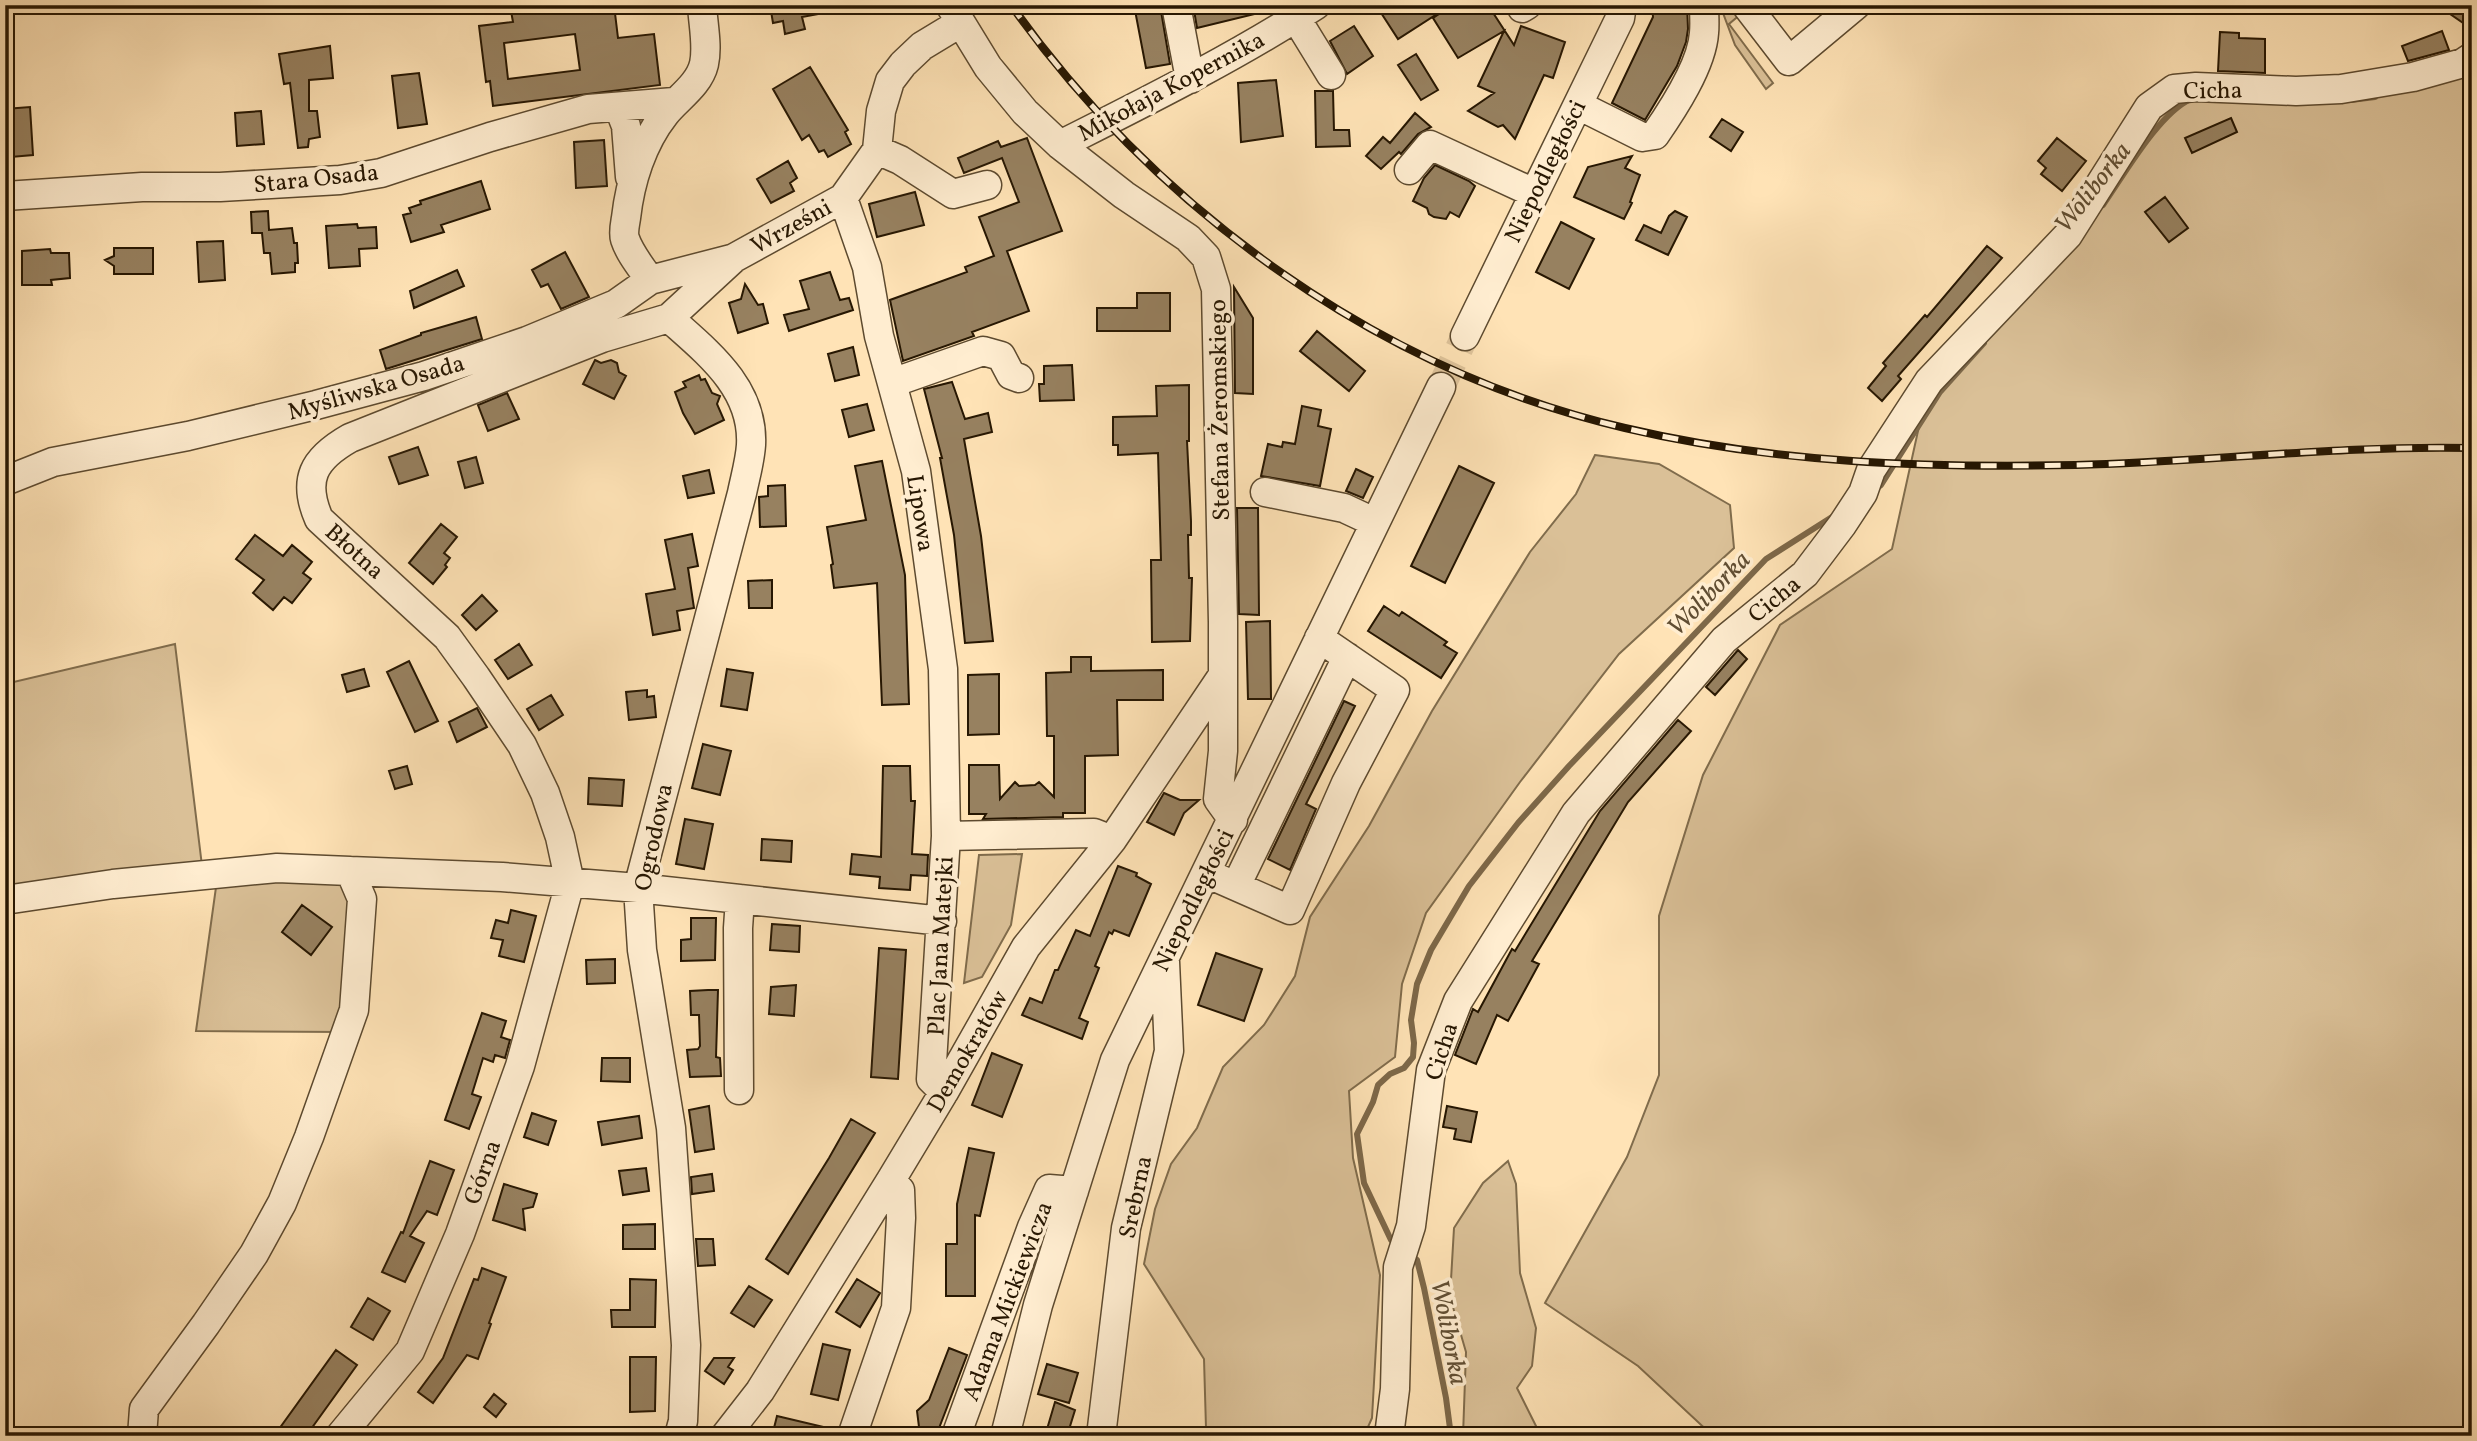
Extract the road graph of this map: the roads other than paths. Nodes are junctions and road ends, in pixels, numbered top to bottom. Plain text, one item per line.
1 (702, 5) edge
2 (1176, 5) edge
3 (1622, 5) edge
4 (1704, 5) edge
5 (1746, 5) edge
6 (1856, 5) edge
7 (1306, 12) edge
8 (955, 14) edge
9 (2472, 57) edge
10 (1331, 75) dead end
11 (1190, 79) junction
12 (674, 102) junction
13 (1578, 105) junction
14 (619, 108) junction
15 (1060, 145) junction
16 (877, 150) junction
17 (1409, 170) dead end
18 (987, 185) dead end
19 (631, 190) junction
20 (1534, 193) junction
21 (5, 196) edge
22 (843, 198) junction
23 (734, 258) junction
24 (650, 280) junction
25 (669, 318) junction
26 (1465, 336) tunnel mouth
27 (1018, 378) dead end
28 (892, 383) junction
29 (1441, 387) tunnel mouth
30 (5, 481) edge
31 (1265, 492) dead end
32 (1374, 522) junction
33 (1319, 638) junction
34 (1347, 657) junction
35 (1223, 675) junction
36 (1262, 754) junction
37 (1294, 769) junction
38 (1233, 820) junction
39 (946, 836) junction
40 (1112, 840) junction
41 (350, 871) junction
42 (1206, 873) junction
43 (570, 883) junction
44 (1236, 886) junction
45 (638, 888) junction
46 (740, 899) junction
47 (5, 900) edge
48 (942, 921) junction
49 (1164, 959) junction
50 (739, 1090) dead end
51 (944, 1092) junction
52 (891, 1180) junction
53 (1074, 1191) junction
54 (142, 1436) edge
55 (340, 1436) edge
56 (679, 1436) edge
57 (725, 1436) edge
58 (852, 1436) edge
59 (956, 1436) edge
60 (1005, 1436) edge
61 (1101, 1436) edge
62 (1389, 1436) edge

1 - 12 street
2 - 11 street
3 - 13 street, Niepodległości
4 - 13 street
5 - 6 street
7 - 10 street
7 - 11 street, Mikołaja Kopernika
8 - 15 street, Stefana Żeromskiego
8 - 16 street, Wrześni
9 - 62 street, Cicha
11 - 15 street, Mikołaja Kopernika
12 - 14 street, Stara Osada
12 - 19 street
13 - 20 street, Niepodległości
14 - 19 street
14 - 21 street, Stara Osada
15 - 35 street, Stefana Żeromskiego
16 - 18 street
16 - 22 street, Wrześni
17 - 20 street
19 - 24 street
20 - 26 street, Niepodległości
22 - 23 street, Wrześni
22 - 28 street, Lipowa
23 - 24 street, Myśliwska Osada
23 - 25 street, Wrześni
24 - 30 street, Myśliwska Osada
25 - 43 street, Błotna
25 - 45 street, Ogrodowa
27 - 28 street
28 - 39 street, Lipowa
29 - 32 street, Niepodległości
31 - 32 street
32 - 33 street, Niepodległości
33 - 34 street
33 - 36 street, Niepodległości
34 - 37 street
34 - 44 street
35 - 38 street, Stefana Żeromskiego
35 - 40 street, Demokratów
36 - 37 street
36 - 38 street, Niepodległości
37 - 44 street
38 - 42 street, Niepodległości
39 - 40 street, Plac Jana Matejki
39 - 48 street, Plac Jana Matejki
40 - 51 street, Demokratów
41 - 43 street
41 - 47 street
41 - 54 street
42 - 44 street
42 - 49 street, Niepodległości
43 - 45 street
43 - 55 street, Górna
45 - 46 street
45 - 56 street, Ogrodowa
46 - 48 street
46 - 50 street
48 - 51 street, Plac Jana Matejki
49 - 53 street, Niepodległości
49 - 61 street, Srebrna
51 - 52 street, Demokratów
52 - 57 street, Demokratów
52 - 58 street
53 - 59 street, Adama Mickiewicza
53 - 60 street, Niepodległości

